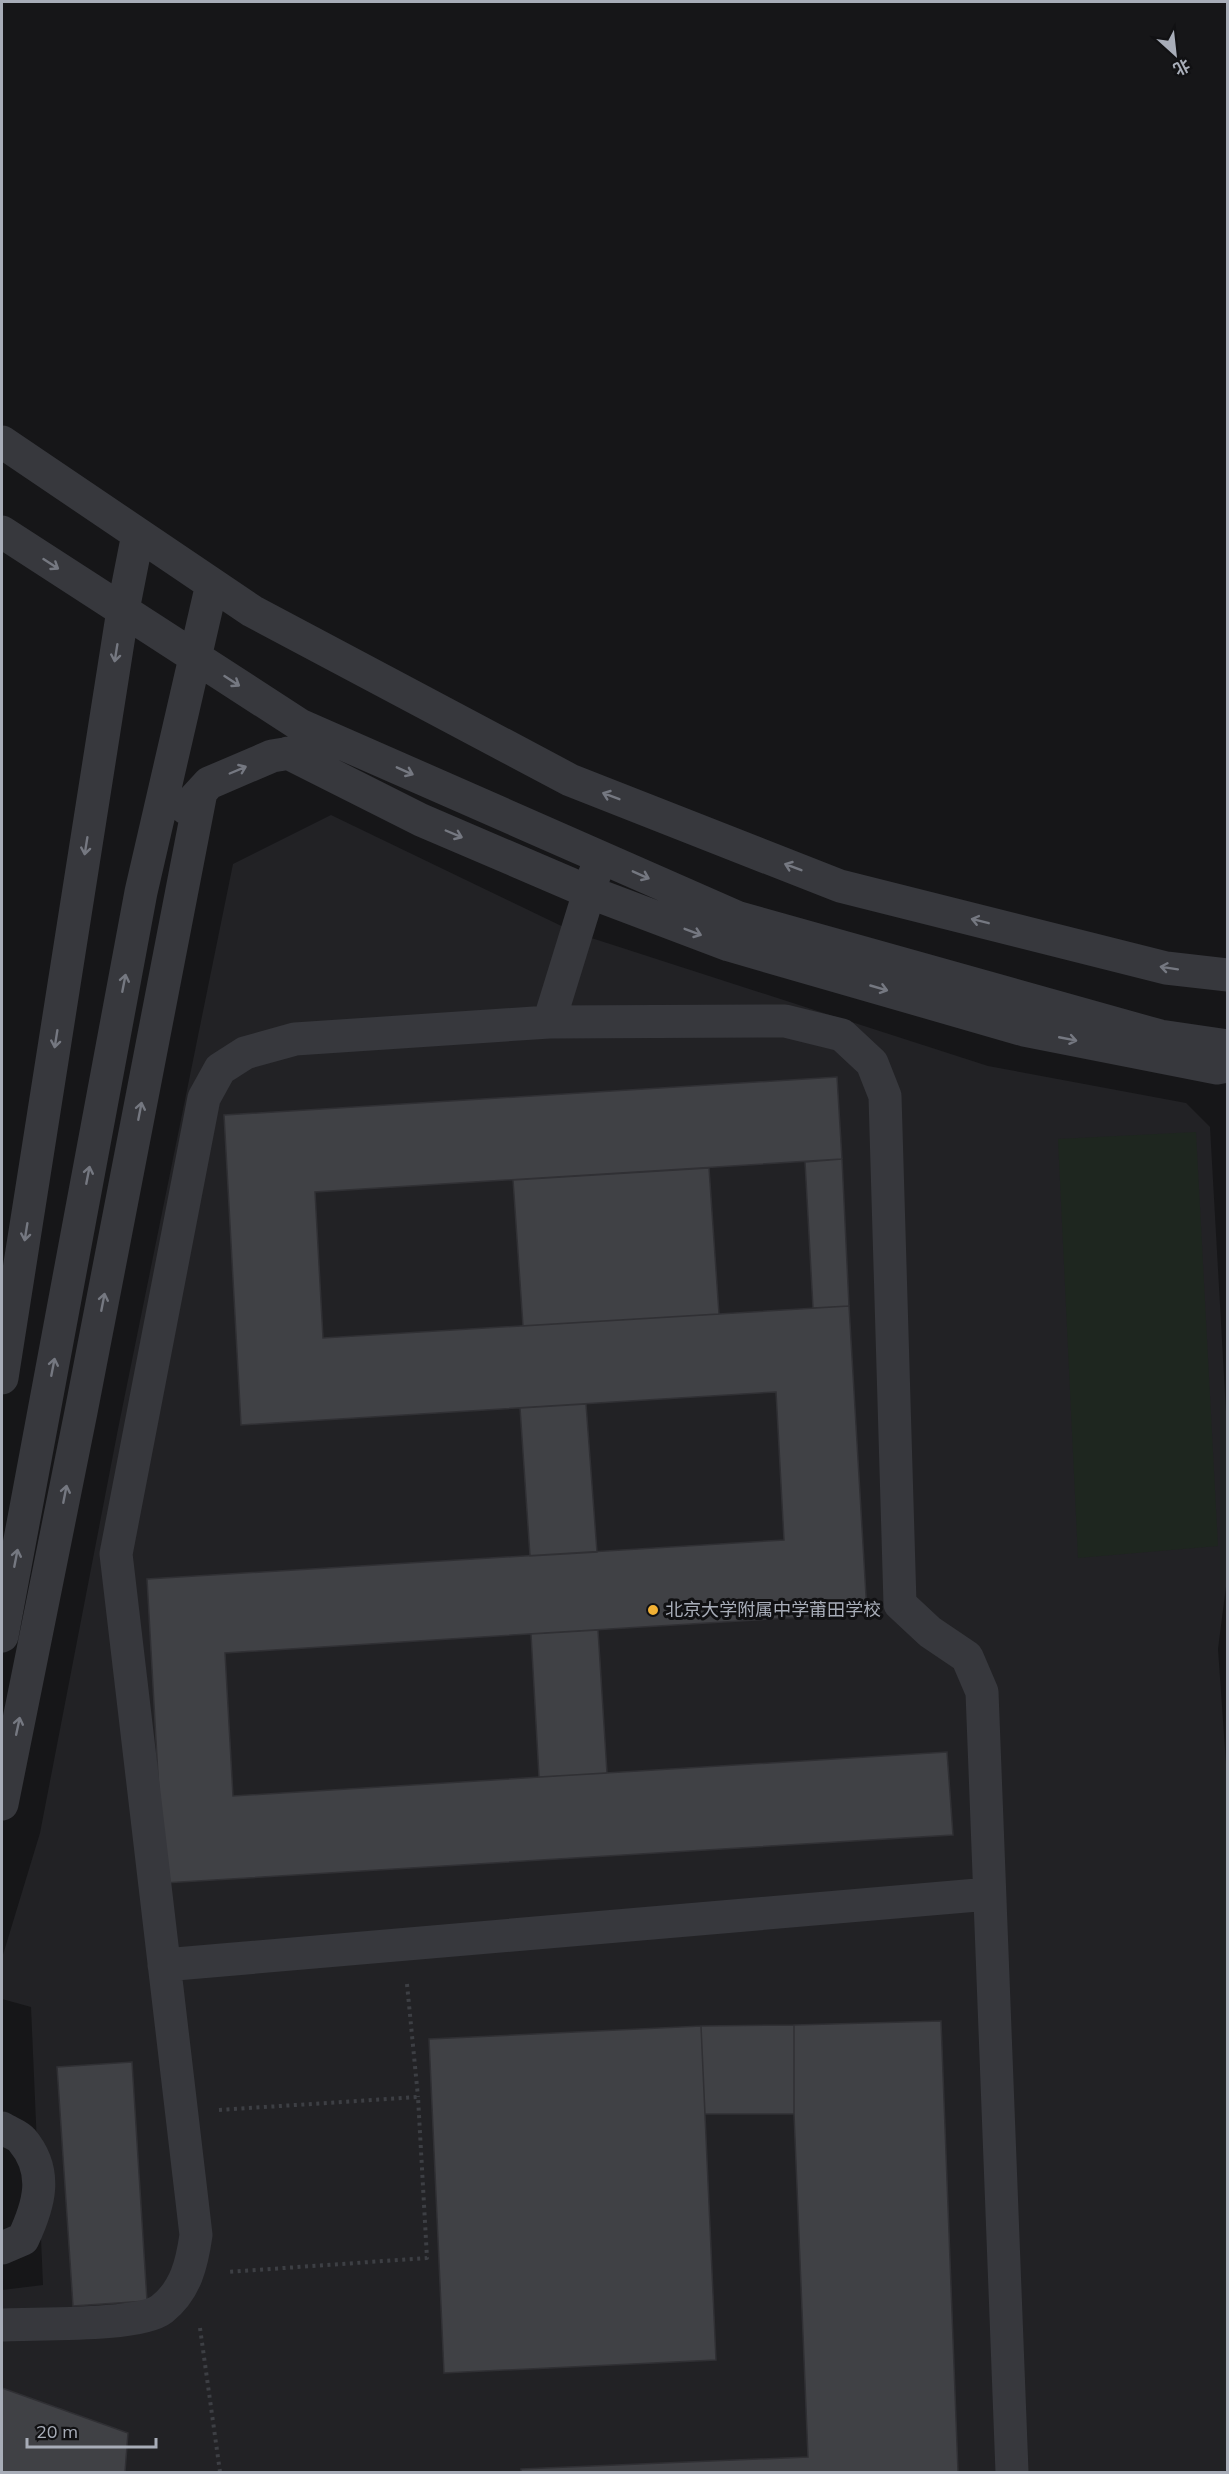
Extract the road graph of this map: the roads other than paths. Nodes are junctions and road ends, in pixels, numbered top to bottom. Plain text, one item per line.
1 (2, 442) edge
2 (2, 532) edge
3 (138, 534) junction
4 (212, 584) junction
5 (123, 610) junction
6 (195, 657) junction
7 (288, 753) junction
8 (372, 757) junction
9 (201, 792) junction
10 (600, 857) junction
11 (146, 873) junction
12 (589, 892) junction
13 (1227, 975) edge
14 (549, 1022) junction
15 (1225, 1063) edge
16 (2, 1378) edge
17 (2, 1636) edge
18 (2, 1804) edge
19 (990, 1894) junction
20 (164, 1965) junction
21 (2, 2128) edge
22 (2, 2248) edge
23 (2, 2325) edge
24 (1012, 2472) edge

1 - 3 street
2 -> 5 street
3 - 4 street
3 - 5 street
4 - 6 street
13 -> 4 street
5 - 6 street
5 -> 16 street
6 -> 8 street
6 - 11 street
7 - 8 street
9 -> 7 street
7 -> 12 street
8 -> 10 street
9 - 11 street
18 -> 9 street
10 - 12 street
10 -> 15 street
17 -> 11 street
12 - 14 street
12 -> 15 street
14 - 19 street
14 - 20 street
19 - 20 street
19 - 24 street
20 - 23 street
21 - 22 street

